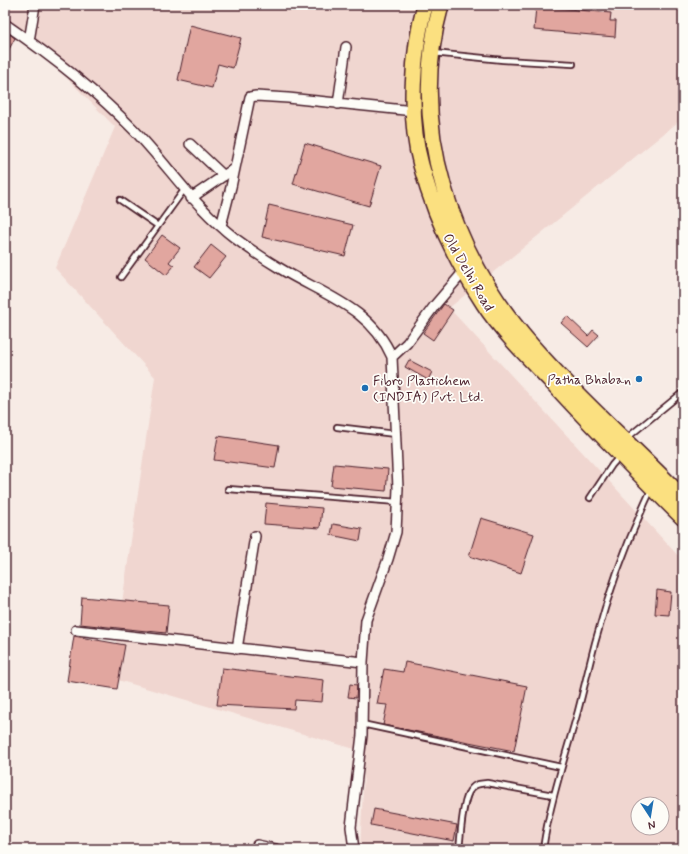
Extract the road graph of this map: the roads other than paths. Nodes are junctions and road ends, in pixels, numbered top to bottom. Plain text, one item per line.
1 (35, 5) edge
2 (425, 5) edge
3 (441, 5) edge
4 (5, 24) edge
5 (28, 41) junction
6 (346, 47) dead end
7 (431, 53) junction
8 (573, 64) dead end
9 (338, 104) junction
10 (414, 111) junction
11 (190, 144) dead end
12 (235, 168) junction
13 (224, 176) junction
14 (184, 190) junction
15 (191, 198) junction
16 (120, 200) dead end
17 (158, 226) junction
18 (221, 226) junction
19 (465, 270) junction
20 (121, 277) dead end
21 (392, 357) junction
22 (683, 392) edge
23 (337, 427) dead end
24 (395, 434) junction
25 (625, 439) junction
26 (621, 455) junction
27 (653, 487) junction
28 (228, 489) dead end
29 (590, 498) dead end
30 (683, 498) edge
31 (398, 502) junction
32 (683, 518) edge
33 (255, 536) dead end
34 (76, 630) dead end
35 (237, 649) junction
36 (363, 662) junction
37 (362, 724) junction
38 (561, 767) junction
39 (553, 795) junction
40 (257, 845) dead end
41 (276, 849) edge
42 (354, 849) edge
43 (459, 849) edge
44 (543, 849) edge

1 - 5 street
2 - 10 main road, Old Delhi Road
3 - 7 main road, Old Delhi Road
4 - 5 street
5 - 14 street
6 - 9 street
7 - 8 lane
7 - 25 main road, Old Delhi Road
9 - 10 street
9 - 12 street
10 - 19 main road, Old Delhi Road
11 - 13 street
12 - 13 street
12 - 18 street
13 - 15 street
14 - 15 street
14 - 17 lane
15 - 18 street
16 - 17 lane
17 - 20 lane
18 - 21 street
19 - 21 street
19 - 26 main road, Old Delhi Road
21 - 24 street
22 - 25 lane
23 - 24 lane
24 - 31 street
25 - 30 main road, Old Delhi Road
26 - 27 main road, Old Delhi Road
26 - 29 lane
27 - 32 main road, Old Delhi Road
27 - 38 lane
28 - 31 lane
31 - 36 street
33 - 35 street
34 - 35 street
35 - 36 street
36 - 37 street
37 - 38 lane
37 - 42 street
38 - 39 lane
39 - 43 lane
39 - 44 lane
40 - 41 street

